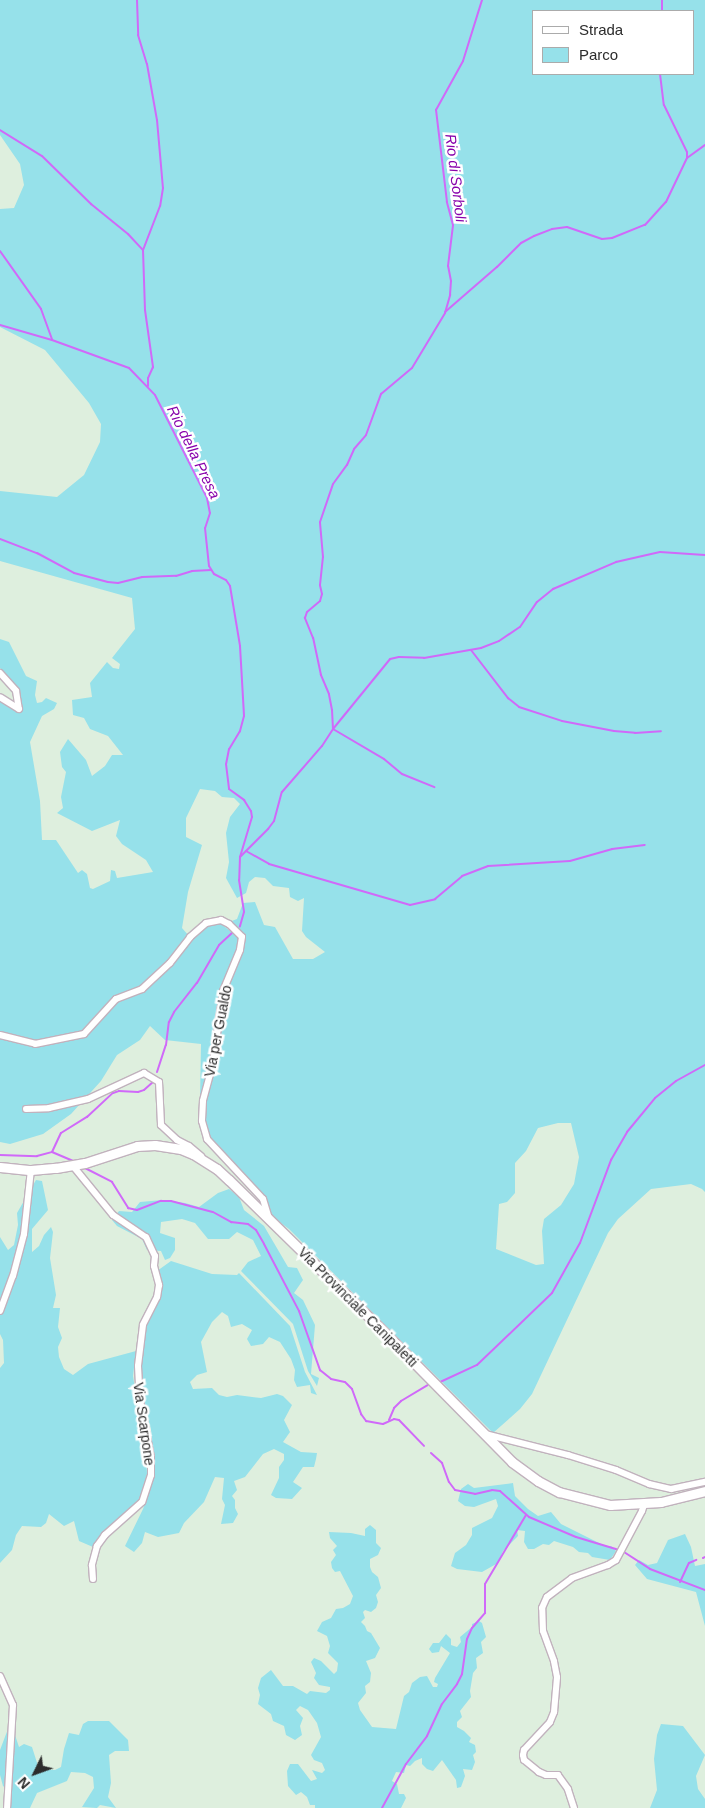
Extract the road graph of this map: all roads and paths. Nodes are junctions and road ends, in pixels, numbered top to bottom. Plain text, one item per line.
1 (0, 673) edge
2 (0, 697) edge
3 (0, 1035) edge
4 (26, 1109) dead end
5 (205, 1160) junction
6 (78, 1165) junction
7 (0, 1167) edge
8 (32, 1170) junction
9 (269, 1220) junction
10 (0, 1311) edge
11 (483, 1433) junction
12 (705, 1482) edge
13 (705, 1491) edge
14 (644, 1505) junction
15 (92, 1579) dead end
16 (0, 1676) edge
17 (7, 1808) edge
18 (574, 1808) edge

1 - 2 street
3 - 9 street, Via per Gualdo
4 - 5 street
5 - 6 main road, Via Provinciale Canipaletti
5 - 9 main road, Via Provinciale Canipaletti
6 - 8 main road, Via Provinciale Canipaletti
6 - 15 street, Via Scarpone
7 - 8 main road, Via Provinciale Canipaletti
8 - 10 street
9 - 11 main road, Via Provinciale Canipaletti
11 - 12 street
11 - 14 main road, Via Provinciale Canipaletti
13 - 14 main road, Via Provinciale Canipaletti
14 - 18 street
16 - 17 street

